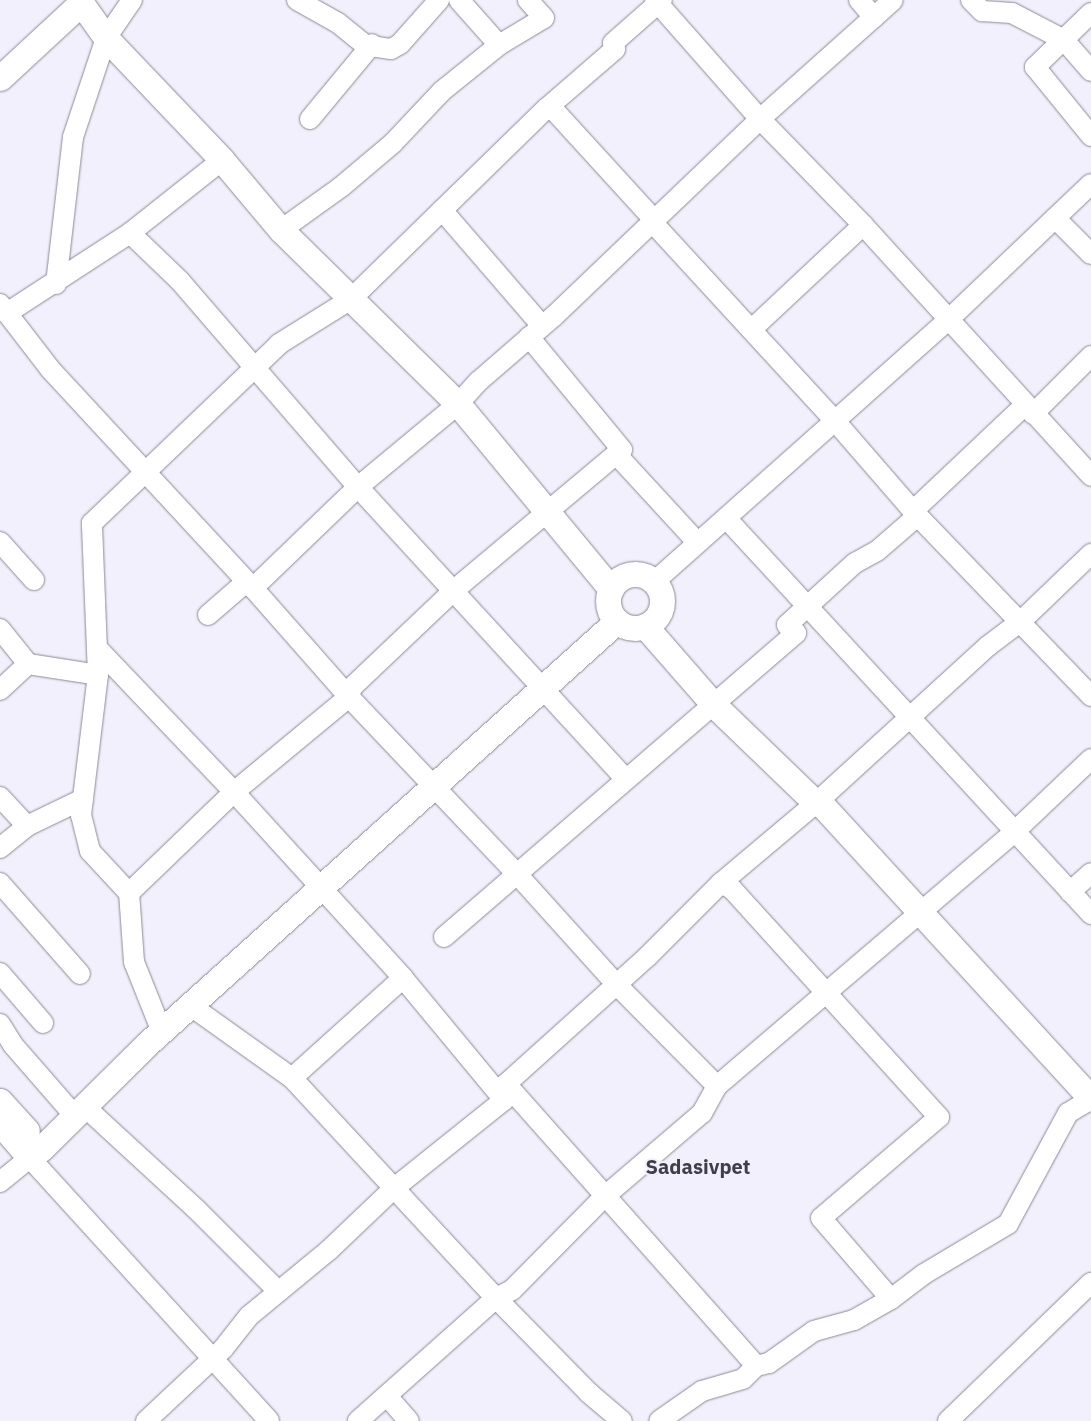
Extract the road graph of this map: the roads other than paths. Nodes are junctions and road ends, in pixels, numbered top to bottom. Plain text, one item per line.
1 (132, 0) edge
2 (297, 0) edge
3 (439, 0) edge
4 (459, 0) edge
5 (528, 0) edge
6 (859, 0) edge
7 (893, 0) edge
8 (971, 0) edge
9 (73, 1) edge
10 (658, 1) edge
11 (1091, 13) edge
12 (874, 17) junction
13 (106, 38) junction
14 (1064, 40) junction
15 (372, 44) junction
16 (499, 45) junction
17 (0, 57) edge
18 (1091, 71) edge
19 (0, 78) edge
20 (550, 106) junction
21 (310, 119) dead end
22 (760, 119) junction
23 (1091, 136) edge
24 (222, 160) junction
25 (1091, 184) edge
26 (442, 210) junction
27 (1055, 218) junction
28 (653, 221) junction
29 (863, 225) junction
30 (280, 230) junction
31 (130, 233) junction
32 (1091, 254) edge
33 (56, 284) junction
34 (351, 299) junction
35 (4, 308) edge
36 (948, 320) junction
37 (752, 329) junction
38 (536, 332) junction
39 (1091, 356) edge
40 (254, 369) junction
41 (458, 404) junction
42 (1028, 410) junction
43 (836, 422) junction
44 (616, 454) junction
45 (144, 472) junction
46 (1091, 476) edge
47 (358, 486) junction
48 (546, 511) junction
49 (913, 511) junction
50 (726, 518) junction
51 (0, 542) edge
52 (697, 542) junction
53 (1091, 554) edge
54 (34, 580) dead end
55 (654, 582) junction
56 (253, 588) junction
57 (611, 589) junction
58 (453, 591) junction
59 (806, 608) junction
60 (208, 615) dead end
61 (617, 621) junction
62 (1019, 623) junction
63 (645, 626) junction
64 (0, 629) edge
65 (97, 648) junction
66 (28, 664) junction
67 (98, 675) junction
68 (543, 688) junction
69 (0, 690) edge
70 (1091, 696) edge
71 (349, 697) junction
72 (713, 704) junction
73 (909, 718) junction
74 (1091, 759) edge
75 (626, 780) junction
76 (435, 785) junction
77 (234, 792) junction
78 (0, 798) edge
79 (83, 799) junction
80 (816, 803) junction
81 (27, 826) junction
82 (1014, 832) junction
83 (0, 848) edge
84 (1091, 873) edge
85 (517, 874) junction
86 (0, 883) edge
87 (721, 883) junction
88 (322, 888) junction
89 (1070, 892) junction
90 (129, 893) junction
91 (920, 914) junction
92 (1091, 914) edge
93 (444, 937) dead end
94 (0, 974) edge
95 (80, 974) dead end
96 (403, 978) junction
97 (615, 983) junction
98 (825, 991) junction
99 (191, 1006) junction
100 (43, 1023) dead end
101 (0, 1024) edge
102 (162, 1032) junction
103 (292, 1078) junction
104 (717, 1086) junction
105 (505, 1092) junction
106 (1091, 1099) edge
107 (0, 1101) edge
108 (80, 1111) junction
109 (0, 1123) edge
110 (36, 1153) junction
111 (0, 1182) edge
112 (392, 1189) junction
113 (604, 1197) junction
114 (1091, 1283) edge
115 (279, 1292) junction
116 (496, 1298) junction
117 (891, 1299) junction
118 (213, 1359) junction
119 (756, 1366) junction
120 (387, 1396) junction
121 (146, 1421) edge
122 (269, 1421) edge
123 (358, 1421) edge
124 (409, 1421) edge
125 (622, 1421) edge
126 (659, 1421) edge
127 (948, 1421) edge

1 - 13 street
2 - 15 street
3 - 15 street
4 - 16 street
5 - 16 street
6 - 12 street
7 - 12 street
8 - 14 street
9 - 13 main road
9 - 17 main road
9 - 19 main road
10 - 20 street
10 - 22 street
11 - 14 street
12 - 22 street
13 - 24 main road
13 - 33 street
14 - 18 street
14 - 23 street
15 - 21 street
16 - 30 street
20 - 26 street
20 - 28 street
22 - 28 street
22 - 29 street
24 - 30 main road
24 - 31 street
25 - 27 street
26 - 34 street
26 - 38 street
27 - 32 street
27 - 36 street
28 - 37 street
28 - 38 street
29 - 36 street
29 - 37 street
30 - 34 main road
31 - 33 street
31 - 40 street
33 - 35 street
34 - 40 street
34 - 41 main road
35 - 45 street
36 - 42 street
36 - 43 street
37 - 43 street
38 - 41 street
38 - 44 street
39 - 42 street
40 - 45 street
40 - 47 street
41 - 47 street
41 - 48 main road
42 - 46 street
42 - 49 street
43 - 49 street
43 - 50 street
44 - 48 street
44 - 52 street
45 - 56 street
45 - 65 street
47 - 56 street
47 - 58 street
48 - 57 main road
48 - 58 street
49 - 59 street
49 - 62 street
50 - 52 street
50 - 59 street
51 - 54 street
52 - 55 street
53 - 62 street
55 - 57 main road
55 - 63 main road
56 - 60 street
56 - 71 street
57 - 61 main road
58 - 68 street
58 - 71 street
59 - 72 street
59 - 73 street
61 - 63 main road
61 - 68 main road
62 - 70 street
62 - 73 street
63 - 72 main road
64 - 66 street
65 - 67 street
65 - 77 street
66 - 67 street
66 - 69 street
67 - 79 street
68 - 75 street
68 - 76 main road
71 - 76 street
71 - 77 street
72 - 75 street
72 - 80 main road
73 - 80 street
73 - 82 street
74 - 82 street
75 - 85 street
76 - 85 street
76 - 88 main road
77 - 88 street
77 - 90 street
78 - 81 street
79 - 81 street
79 - 90 street
80 - 87 street
80 - 91 main road
81 - 83 street
82 - 89 street
82 - 91 street
84 - 89 street
85 - 93 street
85 - 97 street
86 - 95 street
87 - 97 street
87 - 98 street
88 - 96 street
88 - 99 main road
89 - 92 street
90 - 102 street
91 - 98 street
91 - 106 main road
94 - 100 street
96 - 103 street
96 - 105 street
97 - 104 street
97 - 105 street
98 - 104 street
98 - 117 street
99 - 102 main road
99 - 103 street
101 - 108 street
102 - 108 main road
103 - 112 street
104 - 113 street
105 - 112 street
105 - 113 street
106 - 117 street
107 - 110 main road
108 - 110 main road
108 - 115 street
109 - 110 main road
110 - 111 street
110 - 118 street
112 - 115 street
112 - 116 street
113 - 116 street
113 - 119 street
114 - 127 street
115 - 118 street
116 - 120 street
116 - 125 street
117 - 119 street
118 - 121 street
118 - 122 street
119 - 126 street
120 - 123 street
120 - 124 street

